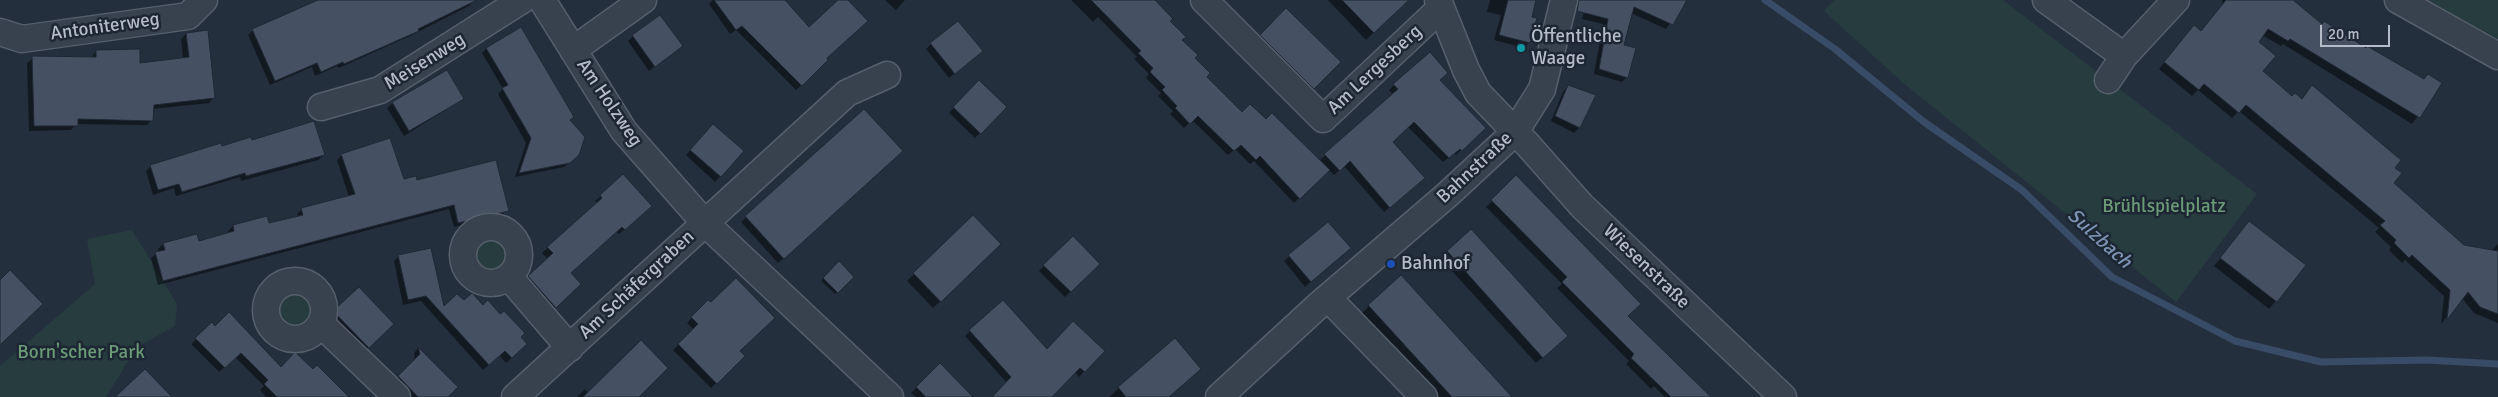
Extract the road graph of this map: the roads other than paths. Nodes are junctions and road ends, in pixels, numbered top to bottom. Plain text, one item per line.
1 (204, 0) edge
2 (522, 0) edge
3 (542, 0) edge
4 (643, 0) edge
5 (1204, 0) edge
6 (1564, 0) edge
7 (2046, 0) edge
8 (2176, 0) edge
9 (2398, 0) edge
10 (1439, 4) edge
11 (0, 32) edge
12 (573, 50) junction
13 (2124, 56) junction
14 (2498, 56) edge
15 (887, 75) dead end
16 (2108, 80) dead end
17 (321, 108) dead end
18 (1515, 132) junction
19 (704, 222) junction
20 (509, 276) dead end
21 (1328, 298) junction
22 (320, 324) dead end
23 (570, 348) junction
24 (397, 397) edge
25 (515, 397) edge
26 (890, 397) edge
27 (1219, 397) edge
28 (1424, 397) edge
29 (1783, 397) edge

1 - 11 street, Antoniterweg
2 - 17 street, Meisenweg
3 - 12 street, Am Holzweg
4 - 12 street
5 - 10 street, Am Lergesberg
6 - 18 street, Bahnstraße
7 - 13 street
8 - 13 street
9 - 14 street
10 - 18 street, Am Lergesberg
12 - 19 street, Am Holzweg
13 - 16 street
15 - 19 street
18 - 21 street, Bahnstraße
18 - 29 street, Wiesenstraße
19 - 23 street, Am Schäfergraben
19 - 26 street, Am Holzweg
20 - 23 street, Am Schäfergraben
21 - 27 street, Bahnstraße
21 - 28 street
22 - 24 street
23 - 25 street, Am Schäfergraben

